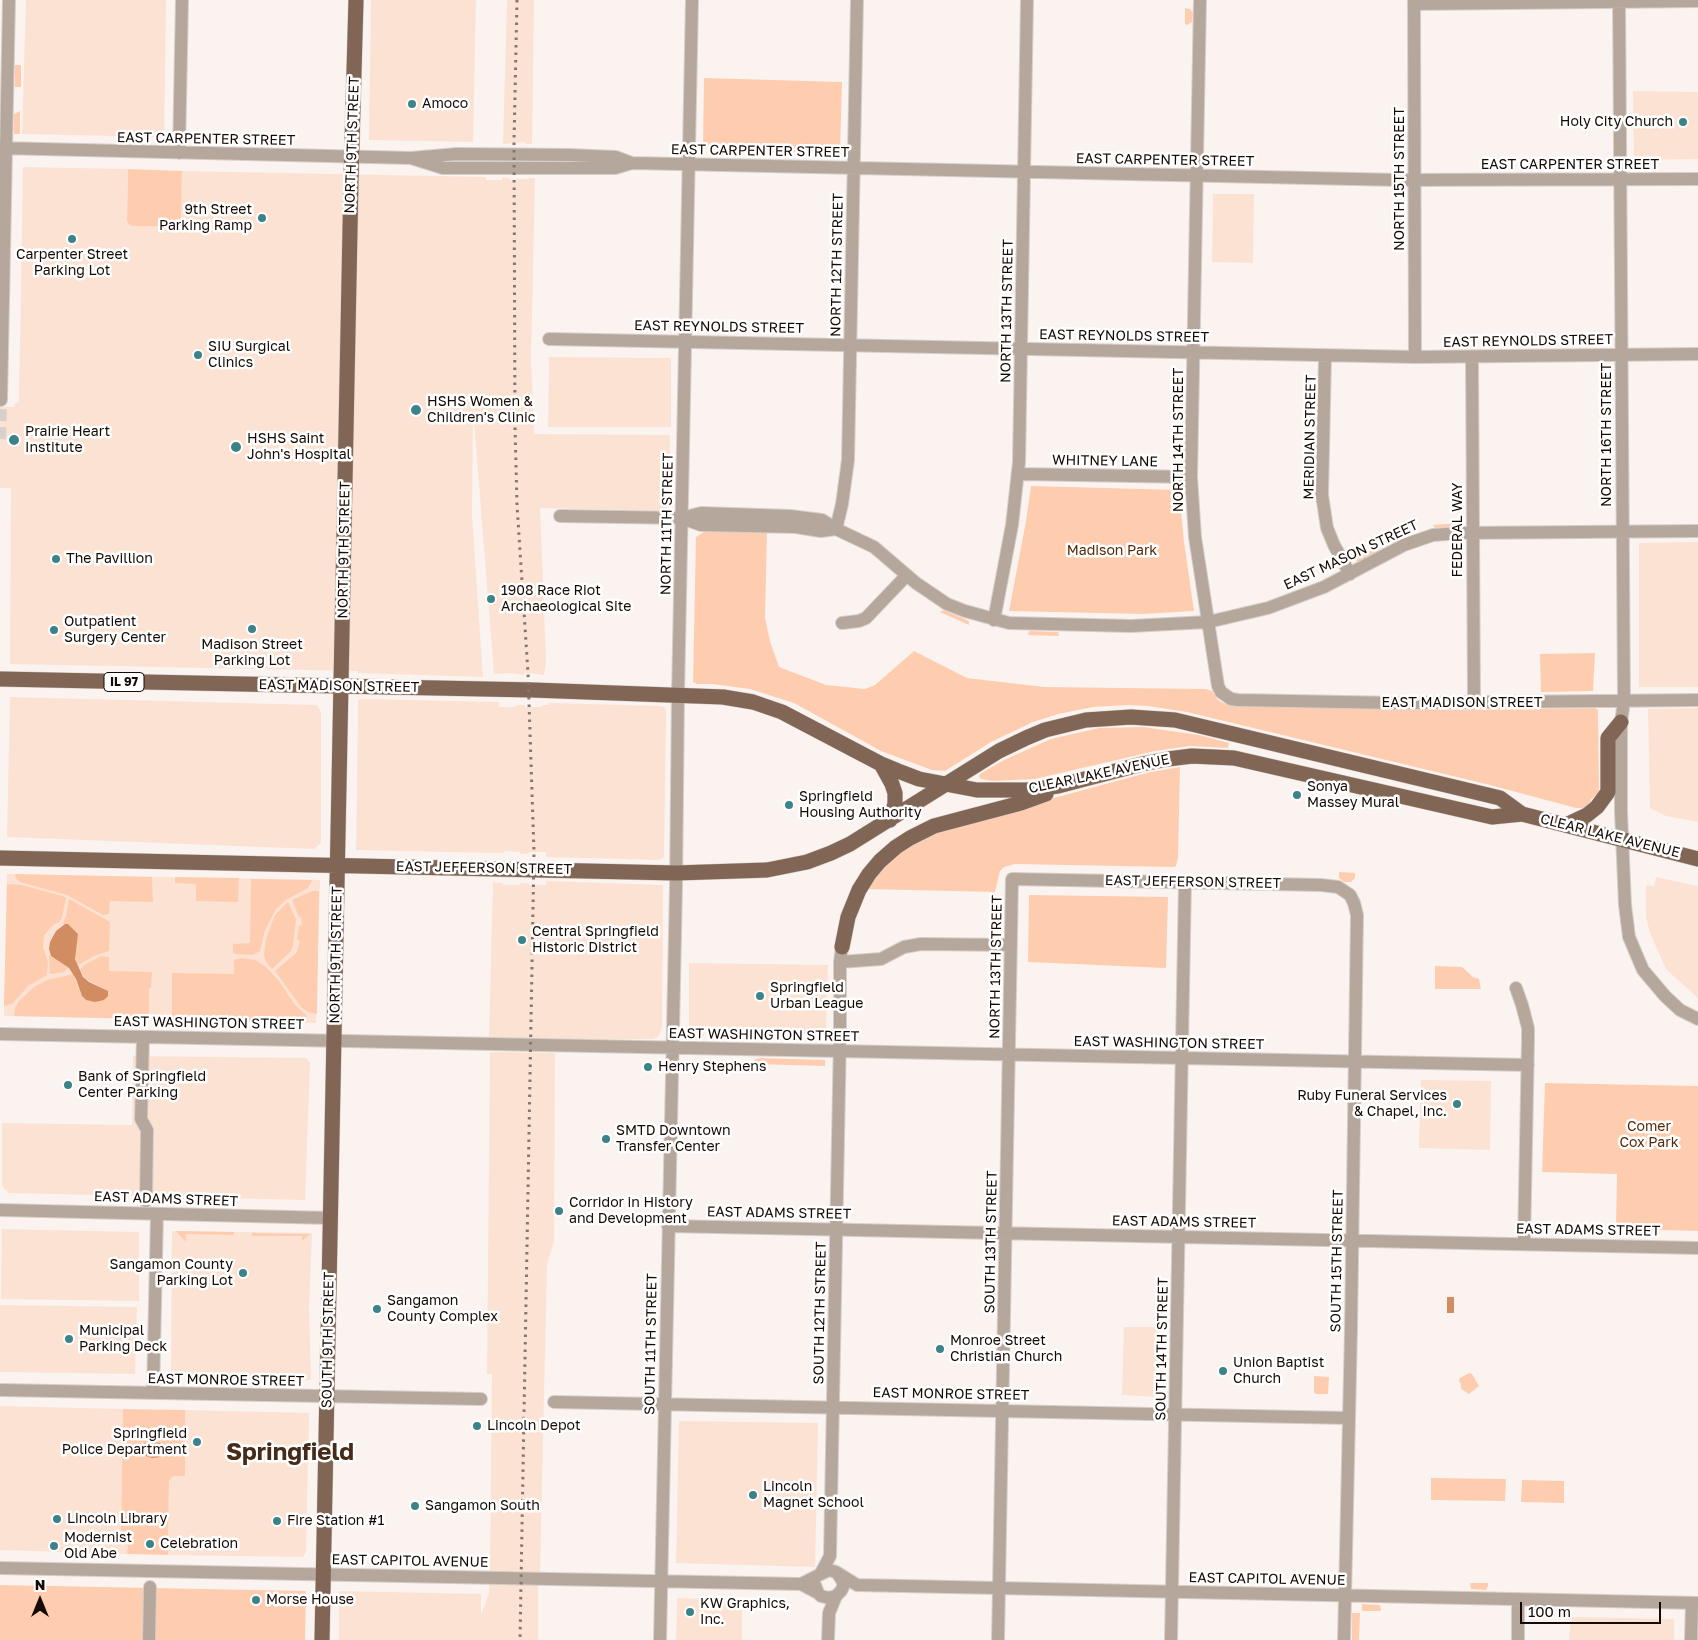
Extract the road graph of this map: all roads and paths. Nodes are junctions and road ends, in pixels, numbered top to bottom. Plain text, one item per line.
1 (8, 0) edge
2 (182, 0) edge
3 (356, 0) edge
4 (692, 0) edge
5 (857, 0) edge
6 (1027, 0) edge
7 (1200, 0) edge
8 (1619, 1) edge
9 (1698, 1) edge
10 (1414, 2) edge
11 (3, 148) edge
12 (179, 153) junction
13 (351, 157) junction
14 (689, 165) junction
15 (854, 168) junction
16 (1024, 172) junction
17 (1196, 176) junction
18 (1698, 179) edge
19 (1620, 180) junction
20 (1415, 181) junction
21 (550, 339) dead end
22 (686, 342) junction
23 (851, 345) junction
24 (1021, 349) junction
25 (1194, 353) junction
26 (1622, 354) junction
27 (1698, 354) edge
28 (1325, 356) junction
29 (1415, 357) junction
30 (1472, 357) junction
31 (1, 400) edge
32 (1019, 474) junction
33 (1191, 477) junction
34 (560, 516) dead end
35 (682, 518) junction
36 (836, 529) junction
37 (1698, 531) edge
38 (1623, 532) junction
39 (1473, 533) junction
40 (1350, 574) junction
41 (907, 576) junction
42 (994, 620) junction
43 (1208, 622) junction
44 (842, 623) dead end
45 (0, 679) edge
46 (341, 686) junction
47 (678, 694) junction
48 (1226, 696) joint
49 (1698, 700) edge
50 (1624, 701) junction
51 (1474, 703) junction
52 (1621, 722) junction
53 (882, 764) junction
54 (1099, 775) junction
55 (945, 784) junction
56 (1522, 814) junction
57 (890, 820) junction
58 (1566, 825) junction
59 (1623, 840) junction
60 (0, 858) edge
61 (1698, 858) edge
62 (338, 865) junction
63 (676, 873) junction
64 (1012, 880) joint
65 (1185, 882) junction
66 (1011, 946) junction
67 (841, 955) junction
68 (1516, 988) dead end
69 (1698, 1019) edge
70 (0, 1034) edge
71 (143, 1036) junction
72 (335, 1040) junction
73 (672, 1048) junction
74 (840, 1052) junction
75 (1009, 1054) junction
76 (1182, 1058) junction
77 (1355, 1062) junction
78 (1528, 1065) junction
79 (146, 1201) dead end
80 (0, 1210) edge
81 (157, 1214) junction
82 (331, 1218) junction
83 (668, 1226) junction
84 (836, 1229) junction
85 (1006, 1233) junction
86 (1178, 1237) junction
87 (1352, 1240) junction
88 (1524, 1244) junction
89 (1698, 1248) edge
90 (0, 1390) edge
91 (153, 1393) junction
92 (327, 1396) junction
93 (481, 1400) dead end
94 (554, 1402) dead end
95 (665, 1403) junction
96 (833, 1407) junction
97 (1003, 1410) junction
98 (1176, 1414) junction
99 (1348, 1418) junction
100 (830, 1556) junction
101 (0, 1568) edge
102 (837, 1573) junction
103 (323, 1574) junction
104 (820, 1574) junction
105 (661, 1581) junction
106 (800, 1584) junction
107 (857, 1585) junction
108 (150, 1587) dead end
109 (999, 1588) junction
110 (1172, 1593) junction
111 (819, 1594) junction
112 (1345, 1595) junction
113 (837, 1596) junction
114 (1518, 1599) junction
115 (1695, 1603) edge
116 (829, 1613) junction
117 (149, 1640) edge
118 (322, 1640) edge
119 (660, 1640) edge
120 (828, 1640) edge
121 (998, 1640) edge
122 (1171, 1640) edge
123 (1344, 1640) edge
124 (1518, 1640) edge
125 (1691, 1640) edge

1 - 11 street
2 - 12 street
3 - 13 main road, NORTH 9TH STREET
4 - 14 street, NORTH 11TH STREET
5 - 15 street, NORTH 12TH STREET
6 - 16 street, NORTH 13TH STREET
7 - 17 street, NORTH 14TH STREET
8 - 9 street
8 - 10 street
8 - 19 street, NORTH 16TH STREET
10 - 20 street, NORTH 15TH STREET
11 - 12 street, EAST CARPENTER STREET
11 - 31 street
12 - 13 street, EAST CARPENTER STREET
13 - 14 street, EAST CARPENTER STREET
13 - 46 main road, NORTH 9TH STREET
14 - 15 street, EAST CARPENTER STREET
14 - 22 street, NORTH 11TH STREET
15 - 16 street, EAST CARPENTER STREET
15 - 23 street, NORTH 12TH STREET
16 - 17 street, EAST CARPENTER STREET
16 - 24 street, NORTH 13TH STREET
17 - 20 street, EAST CARPENTER STREET
17 - 25 street, NORTH 14TH STREET
18 - 19 street, EAST CARPENTER STREET
19 - 20 street, EAST CARPENTER STREET
19 - 26 street, NORTH 16TH STREET
20 - 29 street, NORTH 15TH STREET
21 - 22 street, EAST REYNOLDS STREET
22 - 23 street, EAST REYNOLDS STREET
22 - 35 street, NORTH 11TH STREET
23 - 24 street, EAST REYNOLDS STREET
23 - 36 street, NORTH 12TH STREET
24 - 25 street, EAST REYNOLDS STREET
24 - 32 street, NORTH 13TH STREET
25 - 28 street, EAST REYNOLDS STREET
25 - 33 street, NORTH 14TH STREET
26 - 27 street, EAST REYNOLDS STREET
26 - 30 street, EAST REYNOLDS STREET
26 - 38 street, NORTH 16TH STREET
28 - 29 street, EAST REYNOLDS STREET
28 - 40 street, MERIDIAN STREET
29 - 30 street, EAST REYNOLDS STREET
30 - 39 street, FEDERAL WAY
32 - 33 street, WHITNEY LANE
32 - 42 street, NORTH 13TH STREET
33 - 43 street, NORTH 14TH STREET
34 - 35 street, EAST MASON STREET
35 - 36 street, EAST MASON STREET
35 - 47 street, NORTH 11TH STREET
36 - 41 street, EAST MASON STREET
37 - 38 street, EAST MASON STREET
38 - 39 street, EAST MASON STREET
38 - 50 street, NORTH 16TH STREET
39 - 40 street, EAST MASON STREET
39 - 51 street, FEDERAL WAY
40 - 43 street, EAST MASON STREET
41 - 42 street, EAST MASON STREET
41 - 44 street
42 - 43 street, EAST MASON STREET
43 - 48 street, NORTH 14TH STREET
45 - 46 main road, EAST MADISON STREET / IL 97
46 - 47 main road, EAST MADISON STREET
46 - 62 main road, NORTH 9TH STREET
47 - 53 main road, EAST MADISON STREET
47 - 63 street, NORTH 11TH STREET
48 - 51 street, EAST MADISON STREET
49 - 50 street, EAST MADISON STREET
50 - 51 street, EAST MADISON STREET
50 - 52 street, NORTH 16TH STREET
52 - 58 main road
52 - 59 street, NORTH 16TH STREET
53 - 55 main road, EAST MADISON STREET
53 - 57 main road
54 - 55 main road, CLEAR LAKE AVENUE
54 - 56 main road, CLEAR LAKE AVENUE
54 - 67 main road
55 - 56 main road, CLEAR LAKE AVENUE
55 - 57 main road, EAST JEFFERSON STREET
56 - 58 main road, CLEAR LAKE AVENUE
57 - 63 main road, EAST JEFFERSON STREET
58 - 59 main road, CLEAR LAKE AVENUE
59 - 61 main road, CLEAR LAKE AVENUE
59 - 69 street, NORTH 16TH STREET
60 - 62 main road, EAST JEFFERSON STREET
62 - 63 main road, EAST JEFFERSON STREET
62 - 72 main road, NORTH 9TH STREET
63 - 73 street, NORTH 11TH STREET
64 - 65 street, EAST JEFFERSON STREET
64 - 66 street, NORTH 13TH STREET
65 - 76 street
65 - 77 street, EAST JEFFERSON STREET
66 - 67 street
66 - 75 street, NORTH 13TH STREET
67 - 74 street
68 - 78 street
70 - 71 street, EAST WASHINGTON STREET
71 - 72 street, EAST WASHINGTON STREET
71 - 79 street
72 - 73 street, EAST WASHINGTON STREET
72 - 82 main road, SOUTH 9TH STREET
73 - 74 street, EAST WASHINGTON STREET
73 - 83 street, SOUTH 11TH STREET
74 - 75 street, EAST WASHINGTON STREET
74 - 84 street, SOUTH 12TH STREET
75 - 76 street, EAST WASHINGTON STREET
75 - 85 street, SOUTH 13TH STREET
76 - 77 street, EAST WASHINGTON STREET
76 - 86 street, SOUTH 14TH STREET
77 - 78 street, EAST WASHINGTON STREET
77 - 87 street, SOUTH 15TH STREET
78 - 88 street
80 - 81 street, EAST ADAMS STREET
81 - 82 street, EAST ADAMS STREET
81 - 91 street
82 - 92 main road, SOUTH 9TH STREET
83 - 84 street, EAST ADAMS STREET
83 - 95 street, SOUTH 11TH STREET
84 - 85 street, EAST ADAMS STREET
84 - 96 street, SOUTH 12TH STREET
85 - 86 street, EAST ADAMS STREET
85 - 97 street, SOUTH 13TH STREET
86 - 87 street, EAST ADAMS STREET
86 - 98 street, SOUTH 14TH STREET
87 - 88 street, EAST ADAMS STREET
87 - 99 street, SOUTH 15TH STREET
88 - 89 street, EAST ADAMS STREET
90 - 91 street, EAST MONROE STREET
91 - 92 street, EAST MONROE STREET
92 - 93 street, EAST MONROE STREET
92 - 103 main road, SOUTH 9TH STREET
94 - 95 street, EAST MONROE STREET
95 - 96 street, EAST MONROE STREET
95 - 105 street, SOUTH 11TH STREET
96 - 97 street, EAST MONROE STREET
96 - 100 street, SOUTH 12TH STREET
97 - 98 street, EAST MONROE STREET
97 - 109 street, SOUTH 13TH STREET
98 - 99 street, EAST MONROE STREET
98 - 110 street, SOUTH 14TH STREET
99 - 112 street, SOUTH 15TH STREET
100 - 102 street
100 - 104 street, SOUTH 12TH STREET
101 - 103 street, EAST CAPITOL AVENUE
102 - 104 street
102 - 107 street, EAST CAPITOL AVENUE
102 - 113 street
103 - 105 street, EAST CAPITOL AVENUE
103 - 118 main road, SOUTH 9TH STREET
104 - 106 street
104 - 111 street
105 - 106 street, EAST CAPITOL AVENUE
105 - 119 street, SOUTH 11TH STREET
106 - 111 street, EAST CAPITOL AVENUE
107 - 109 street, EAST CAPITOL AVENUE
107 - 113 street
108 - 117 street
109 - 110 street, EAST CAPITOL AVENUE
109 - 121 street, SOUTH 13TH STREET
110 - 112 street, EAST CAPITOL AVENUE
110 - 122 street, SOUTH 14TH STREET
111 - 113 street
111 - 116 street
112 - 114 street, EAST CAPITOL AVENUE
112 - 123 street, SOUTH 15TH STREET
113 - 116 street
114 - 115 street, EAST CAPITOL AVENUE
114 - 124 street
115 - 125 street
116 - 120 street

